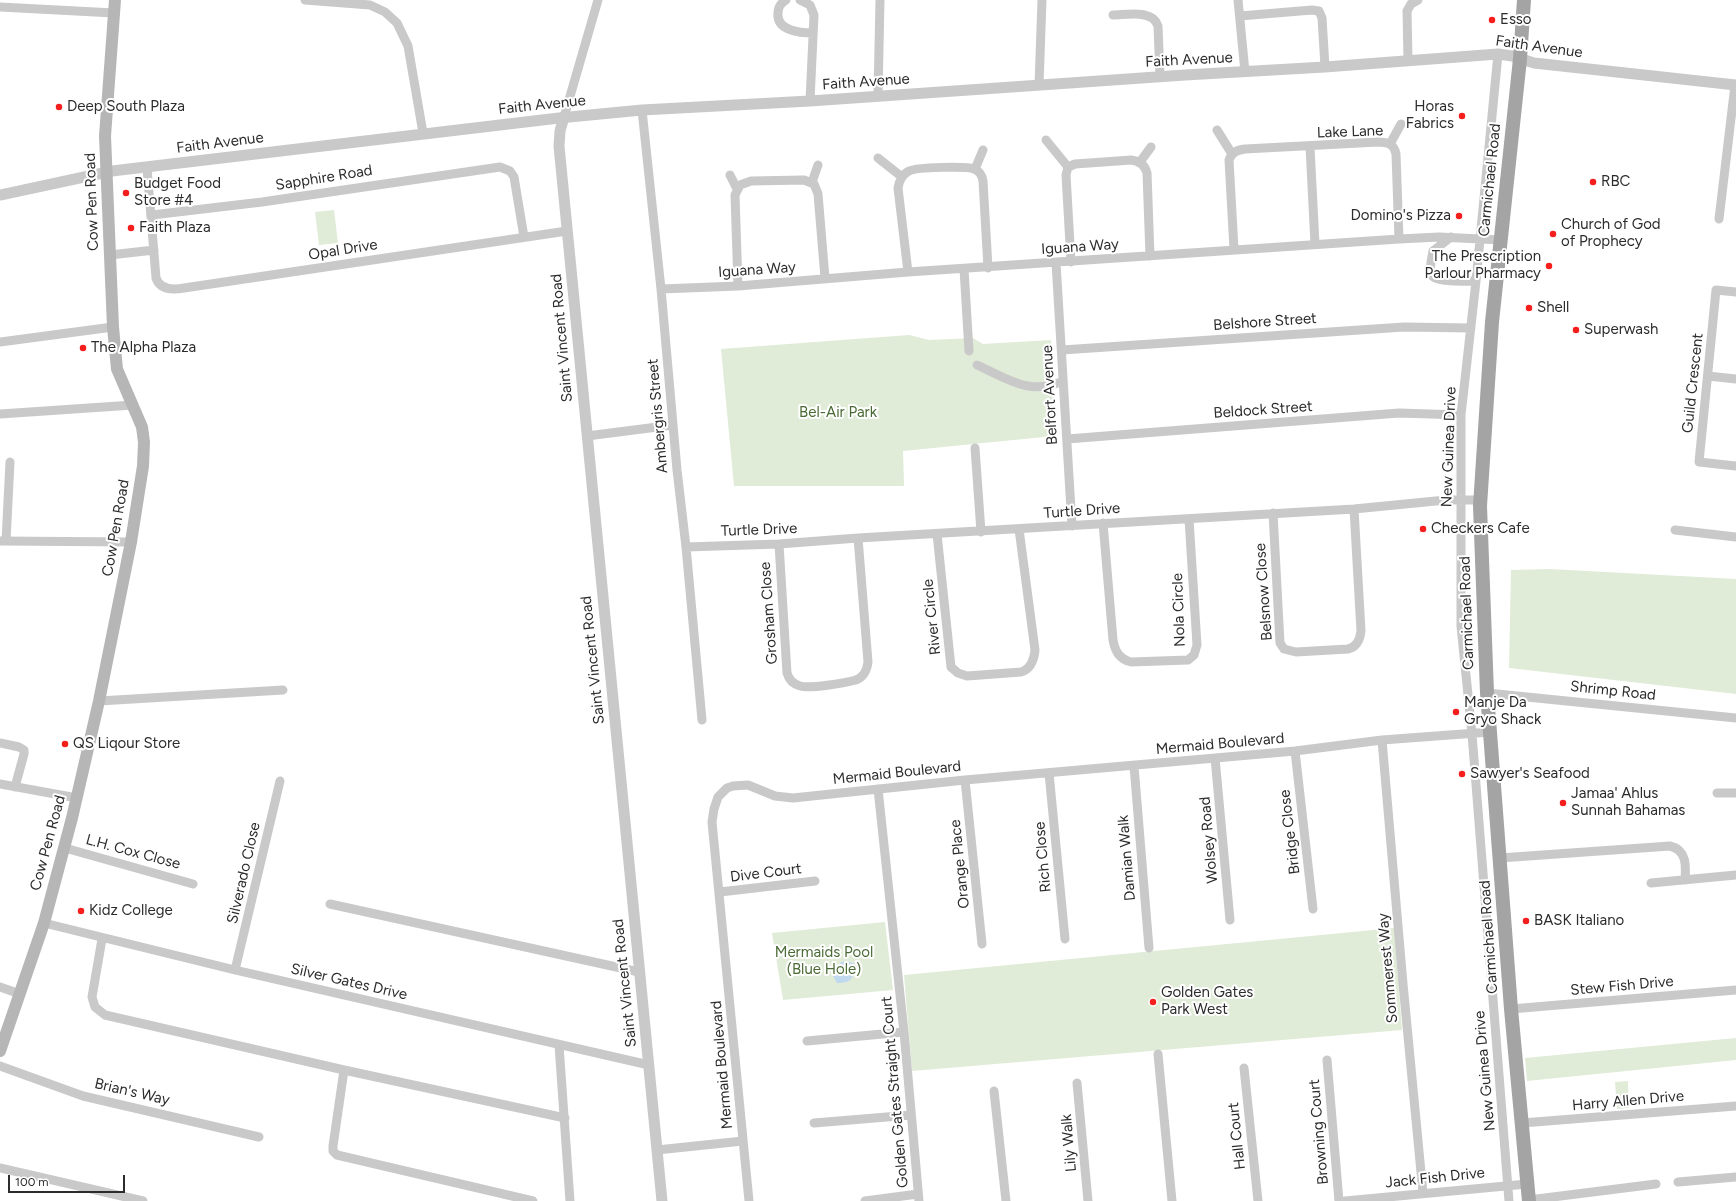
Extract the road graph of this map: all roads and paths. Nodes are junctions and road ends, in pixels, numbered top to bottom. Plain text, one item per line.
1 (115, 0) edge
2 (305, 0) edge
3 (598, 0) edge
4 (786, 0) edge
5 (800, 0) edge
6 (880, 0) edge
7 (1042, 0) edge
8 (1238, 0) edge
9 (1418, 0) edge
10 (1524, 0) edge
11 (0, 6) edge
12 (114, 13) junction
13 (1113, 15) dead end
14 (1240, 16) junction
15 (813, 33) junction
16 (1498, 54) junction
17 (1520, 59) junction
18 (1408, 60) junction
19 (1325, 67) junction
20 (1245, 72) junction
21 (1160, 77) junction
22 (1039, 85) junction
23 (1736, 85) edge
24 (878, 96) junction
25 (810, 101) junction
26 (642, 110) junction
27 (564, 117) junction
28 (1401, 124) dead end
29 (1217, 130) dead end
30 (423, 133) junction
31 (1046, 140) dead end
32 (1390, 144) junction
33 (1151, 147) dead end
34 (1310, 147) junction
35 (983, 150) dead end
36 (1232, 154) junction
37 (878, 158) dead end
38 (1140, 162) junction
39 (818, 165) dead end
40 (1068, 167) junction
41 (147, 168) junction
42 (975, 169) junction
43 (106, 172) junction
44 (730, 175) dead end
45 (902, 177) junction
46 (812, 182) junction
47 (737, 189) junction
48 (0, 195) edge
49 (152, 215) junction
50 (1719, 219) dead end
51 (567, 231) junction
52 (524, 237) junction
53 (1451, 237) junction
54 (1480, 238) junction
55 (1399, 239) junction
56 (1501, 240) junction
57 (1315, 244) junction
58 (1234, 249) junction
59 (154, 250) junction
60 (110, 255) junction
61 (1150, 256) junction
62 (1071, 262) junction
63 (1056, 263) junction
64 (988, 268) junction
65 (964, 270) junction
66 (908, 272) junction
67 (825, 278) junction
68 (1476, 281) junction
69 (738, 286) junction
70 (661, 289) junction
71 (1736, 292) edge
72 (113, 327) junction
73 (1471, 328) junction
74 (0, 342) edge
75 (1062, 350) junction
76 (969, 351) dead end
77 (977, 365) dead end
78 (1708, 376) junction
79 (1736, 379) edge
80 (1063, 381) junction
81 (133, 405) junction
82 (0, 414) edge
83 (1461, 415) junction
84 (673, 425) junction
85 (586, 436) junction
86 (1067, 439) junction
87 (975, 448) dead end
88 (10, 462) dead end
89 (1736, 466) edge
90 (1460, 500) junction
91 (1480, 500) junction
92 (1354, 509) junction
93 (1273, 513) junction
94 (1189, 518) junction
95 (1104, 524) junction
96 (1072, 526) junction
97 (1019, 529) junction
98 (1675, 530) dead end
99 (981, 532) junction
100 (937, 534) junction
101 (1736, 537) edge
102 (858, 538) junction
103 (3, 541) edge
104 (131, 542) junction
105 (779, 544) junction
106 (686, 546) junction
107 (283, 690) dead end
108 (1487, 693) junction
109 (100, 701) junction
110 (1736, 718) edge
111 (702, 720) dead end
112 (1490, 732) junction
113 (1472, 734) junction
114 (1382, 740) junction
115 (0, 743) edge
116 (1295, 751) junction
117 (1215, 758) junction
118 (1134, 766) junction
119 (1049, 773) junction
120 (965, 780) junction
121 (280, 781) dead end
122 (0, 784) edge
123 (16, 787) junction
124 (878, 789) junction
125 (1717, 793) dead end
126 (1736, 793) edge
127 (77, 798) junction
128 (65, 848) junction
129 (1500, 858) junction
130 (1736, 875) edge
131 (1686, 880) junction
132 (815, 881) dead end
133 (1651, 883) dead end
134 (193, 884) dead end
135 (720, 892) junction
136 (330, 904) dead end
137 (1313, 909) dead end
138 (1230, 920) dead end
139 (44, 923) junction
140 (102, 939) junction
141 (1065, 939) dead end
142 (982, 944) dead end
143 (1149, 948) dead end
144 (235, 970) junction
145 (639, 972) junction
146 (0, 987) edge
147 (1736, 990) edge
148 (20, 994) junction
149 (1511, 1009) junction
150 (904, 1032) junction
151 (2, 1036) edge
152 (807, 1041) dead end
153 (559, 1045) junction
154 (0, 1051) edge
155 (1158, 1054) dead end
156 (1327, 1060) dead end
157 (649, 1065) junction
158 (0, 1066) edge
159 (1244, 1068) dead end
160 (344, 1070) junction
161 (1077, 1083) dead end
162 (994, 1091) dead end
163 (1736, 1106) edge
164 (911, 1115) junction
165 (565, 1118) junction
166 (814, 1123) dead end
167 (1522, 1124) junction
168 (259, 1137) dead end
169 (743, 1141) junction
170 (657, 1150) junction
171 (0, 1168) edge
172 (1736, 1177) edge
173 (1678, 1182) dead end
174 (1527, 1184) junction
175 (1656, 1184) dead end
176 (1508, 1185) junction
177 (1424, 1193) junction
178 (493, 1197) edge
179 (918, 1197) edge
180 (1529, 1200) edge
181 (143, 1201) edge
182 (533, 1201) edge
183 (570, 1201) edge
184 (662, 1201) edge
185 (749, 1201) edge
186 (865, 1201) edge
187 (1006, 1201) edge
188 (1088, 1201) edge
189 (1172, 1201) edge
190 (1258, 1201) edge
191 (1339, 1201) edge
192 (1345, 1201) edge
193 (1509, 1201) edge

1 - 12 main road, Cow Pen Road
2 - 30 street
3 - 27 street
4 - 15 street
5 - 15 street
6 - 24 street
7 - 22 street
8 - 14 street
9 - 18 street
10 - 17 main road, Carmichael Road
11 - 12 street
12 - 43 main road, Cow Pen Road
13 - 21 street
14 - 19 street
14 - 20 street
15 - 25 street
16 - 17 street, Faith Avenue
16 - 18 street, Faith Avenue
16 - 54 street, New Guinea Drive
17 - 23 street, Faith Avenue
17 - 56 main road, Carmichael Road
18 - 19 street, Faith Avenue
19 - 20 street, Faith Avenue
20 - 21 street, Faith Avenue
21 - 22 street, Faith Avenue
22 - 24 street, Faith Avenue
23 - 50 street
24 - 25 street, Faith Avenue
25 - 26 street, Faith Avenue
26 - 27 street, Faith Avenue
26 - 70 street, Ambergris Street
27 - 30 street, Faith Avenue
27 - 51 street, Saint Vincent Road
28 - 32 street
29 - 36 street
30 - 41 street, Faith Avenue
31 - 40 street
32 - 34 street, Lake Lane
32 - 55 street, Lake Lane
33 - 38 street
34 - 36 street, Lake Lane
34 - 57 street
35 - 42 street
36 - 58 street
37 - 45 street
38 - 40 street
38 - 61 street
39 - 46 street
40 - 62 street
41 - 43 street, Faith Avenue
41 - 49 street
42 - 45 street
42 - 64 street
43 - 48 street, Faith Avenue
43 - 60 main road, Cow Pen Road
44 - 47 street
45 - 66 street
46 - 47 street
46 - 67 street
47 - 69 street
49 - 52 street, Sapphire Road
49 - 59 street
51 - 52 street, Opal Drive
51 - 85 street, Saint Vincent Road
52 - 59 street, Opal Drive
53 - 54 street, Iguana Way
53 - 55 street, Iguana Way
53 - 68 street
54 - 56 street, Iguana Way
54 - 68 street, New Guinea Drive
55 - 57 street, Iguana Way
56 - 91 main road, Carmichael Road
57 - 58 street, Iguana Way
58 - 61 street, Iguana Way
59 - 60 street
60 - 72 main road, Cow Pen Road
61 - 62 street, Iguana Way
62 - 63 street, Iguana Way
63 - 64 street, Iguana Way
63 - 75 street, Belfort Avenue
64 - 65 street, Iguana Way
65 - 66 street, Iguana Way
65 - 76 street
66 - 67 street, Iguana Way
67 - 69 street, Iguana Way
68 - 73 street, New Guinea Drive
69 - 70 street, Iguana Way
70 - 84 street, Ambergris Street
71 - 78 street, Guild Crescent
72 - 74 street
72 - 81 main road, Cow Pen Road
73 - 75 street, Belshore Street
73 - 83 street, New Guinea Drive
75 - 80 street, Belfort Avenue
77 - 80 street
78 - 79 street
78 - 89 street, Guild Crescent
80 - 86 street, Belfort Avenue
81 - 82 street
81 - 104 main road, Cow Pen Road
83 - 86 street, Beldock Street
83 - 90 street, New Guinea Drive
84 - 85 street
84 - 106 street, Ambergris Street
85 - 145 street, Saint Vincent Road
86 - 96 street, Belfort Avenue
87 - 99 street
88 - 103 street
90 - 91 street, Turtle Drive
90 - 92 street, Turtle Drive
90 - 113 street, New Guinea Drive
91 - 108 main road, Carmichael Road
92 - 93 street, Turtle Drive
92 - 93 street, Belsnow Close
93 - 94 street, Turtle Drive
94 - 95 street, Turtle Drive
94 - 95 street, Nola Circle
95 - 96 street, Turtle Drive
96 - 97 street, Turtle Drive
97 - 99 street, Turtle Drive
97 - 100 street, River Circle
98 - 101 street
99 - 100 street, Turtle Drive
100 - 102 street, Turtle Drive
102 - 105 street, Turtle Drive
102 - 105 street, Grosham Close
103 - 104 street
104 - 109 main road, Cow Pen Road
105 - 106 street, Turtle Drive
106 - 111 street, Ambergris Street
107 - 109 street
108 - 110 street, Shrimp Road
108 - 112 main road, Carmichael Road
109 - 127 main road, Cow Pen Road
112 - 113 street, Mermaid Boulevard
112 - 129 main road, Carmichael Road
113 - 114 street, Mermaid Boulevard
113 - 176 street, New Guinea Drive
114 - 116 street, Mermaid Boulevard
114 - 177 street, Sommerest Way
115 - 123 street
116 - 117 street, Mermaid Boulevard
116 - 137 street, Bridge Close
117 - 118 street, Mermaid Boulevard
117 - 138 street, Wolsey Road
118 - 119 street, Mermaid Boulevard
118 - 143 street, Damian Walk
119 - 120 street, Mermaid Boulevard
119 - 141 street, Rich Close
120 - 124 street, Mermaid Boulevard
120 - 142 street, Orange Place
121 - 144 street, Silverado Close
122 - 123 street
123 - 127 street
124 - 135 street, Mermaid Boulevard
124 - 150 street, Golden Gates Straight Court
125 - 126 street
127 - 128 main road, Cow Pen Road
128 - 134 street, L.H. Cox Close
128 - 139 main road, Cow Pen Road
129 - 131 street
129 - 149 main road, Carmichael Road
130 - 131 street
131 - 133 street
132 - 135 street, Dive Court
135 - 169 street, Mermaid Boulevard
136 - 145 street
139 - 140 street, Silver Gates Drive
139 - 148 main road, Cow Pen Road
140 - 144 street, Silver Gates Drive
140 - 160 street
144 - 153 street, Silver Gates Drive
145 - 157 street, Saint Vincent Road
146 - 148 street
147 - 149 street, Stew Fish Drive
148 - 151 main road, Cow Pen Road
149 - 167 main road, Carmichael Road
150 - 152 street
150 - 164 street, Golden Gates Straight Court
151 - 154 main road, Cow Pen Road
153 - 157 street, Silver Gates Drive
153 - 165 street
155 - 189 street
156 - 191 street, Browning Court
157 - 170 street, Saint Vincent Road
158 - 168 street, Brian's Way
159 - 190 street, Hall Court
160 - 165 street
160 - 178 street
161 - 188 street, Lily Walk
162 - 187 street
163 - 167 street, Harry Allen Drive
164 - 166 street
164 - 179 street, Golden Gates Straight Court
165 - 183 street
167 - 174 main road, Carmichael Road
169 - 170 street
169 - 185 street, Mermaid Boulevard
170 - 184 street, Saint Vincent Road
171 - 181 street
172 - 173 street
174 - 176 street, Jack Fish Drive
174 - 180 main road, Carmichael Road
175 - 180 street
176 - 177 street, Jack Fish Drive
176 - 193 street, New Guinea Drive
177 - 192 street, Jack Fish Drive
178 - 182 street
179 - 186 street

